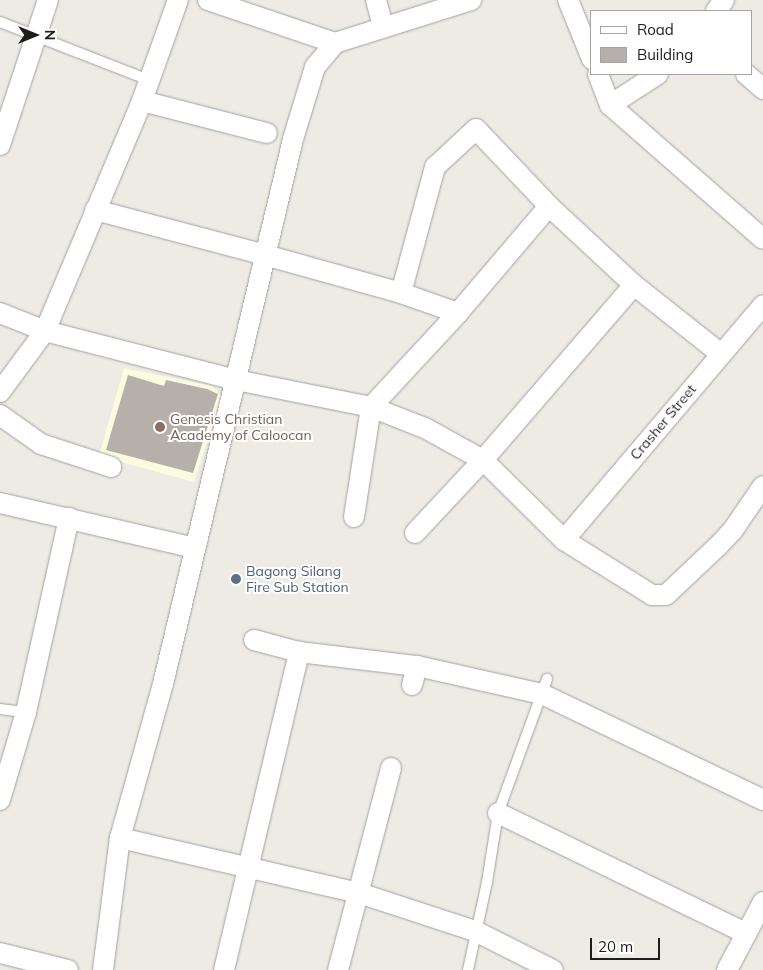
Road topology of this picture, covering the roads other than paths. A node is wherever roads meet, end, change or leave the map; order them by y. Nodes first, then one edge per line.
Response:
1 (48, 0) edge
2 (178, 0) edge
3 (208, 0) edge
4 (376, 0) edge
5 (471, 0) edge
6 (568, 0) edge
7 (0, 22) edge
8 (383, 26) junction
9 (35, 34) junction
10 (335, 43) junction
11 (590, 54) edge
12 (598, 75) edge
13 (656, 75) edge
14 (747, 75) edge
15 (149, 80) junction
16 (763, 89) edge
17 (142, 101) junction
18 (610, 105) junction
19 (267, 133) dead end
20 (0, 145) edge
21 (549, 206) junction
22 (95, 210) junction
23 (763, 239) edge
24 (265, 255) junction
25 (634, 285) junction
26 (401, 293) junction
27 (763, 305) edge
28 (458, 312) junction
29 (0, 313) edge
30 (45, 331) junction
31 (722, 354) junction
32 (236, 380) junction
33 (0, 392) edge
34 (371, 407) junction
35 (0, 415) edge
36 (483, 460) junction
37 (111, 467) dead end
38 (763, 486) edge
39 (0, 503) edge
40 (354, 517) dead end
41 (69, 518) junction
42 (415, 533) dead end
43 (564, 540) junction
44 (195, 548) junction
45 (254, 640) dead end
46 (299, 652) junction
47 (544, 686) junction
48 (0, 709) edge
49 (26, 712) junction
50 (391, 768) dead end
51 (0, 800) edge
52 (763, 800) edge
53 (498, 813) junction
54 (120, 838) junction
55 (249, 868) junction
56 (358, 893) junction
57 (763, 902) edge
58 (475, 931) junction
59 (745, 933) junction
60 (0, 953) edge
61 (68, 970) edge
62 (103, 970) edge
63 (224, 970) edge
64 (338, 970) edge
65 (468, 970) edge
66 (552, 970) edge
67 (727, 970) edge

1 - 9 street
2 - 15 street
3 - 10 street
4 - 8 street
5 - 8 street
6 - 11 street
7 - 9 lane
8 - 10 street
9 - 15 lane
9 - 20 street
10 - 24 street
12 - 18 street
13 - 18 street
14 - 16 street
15 - 17 street
17 - 19 street
17 - 22 street
18 - 23 street
21 - 25 street
21 - 26 street
21 - 28 street
22 - 24 street
22 - 30 street
24 - 26 street
24 - 32 street
25 - 31 street
25 - 36 street
26 - 28 street
27 - 31 street, Crasher Street
28 - 34 street
29 - 30 street
30 - 32 street
30 - 33 street
31 - 43 street, Crasher Street
32 - 34 street
32 - 44 street
34 - 36 street
34 - 40 street
35 - 37 street
36 - 42 street
36 - 43 street
38 - 43 street
39 - 41 street
41 - 44 street
41 - 49 street
44 - 54 street
45 - 46 street
46 - 47 street
46 - 55 street
47 - 52 street
47 - 53 lane
48 - 49 lane
49 - 51 street
50 - 56 street
53 - 58 lane
53 - 59 street
54 - 55 street
54 - 62 street
55 - 56 street
55 - 63 street
56 - 58 street
56 - 64 street
57 - 59 street
58 - 65 lane
58 - 66 street
59 - 67 street
60 - 61 street

